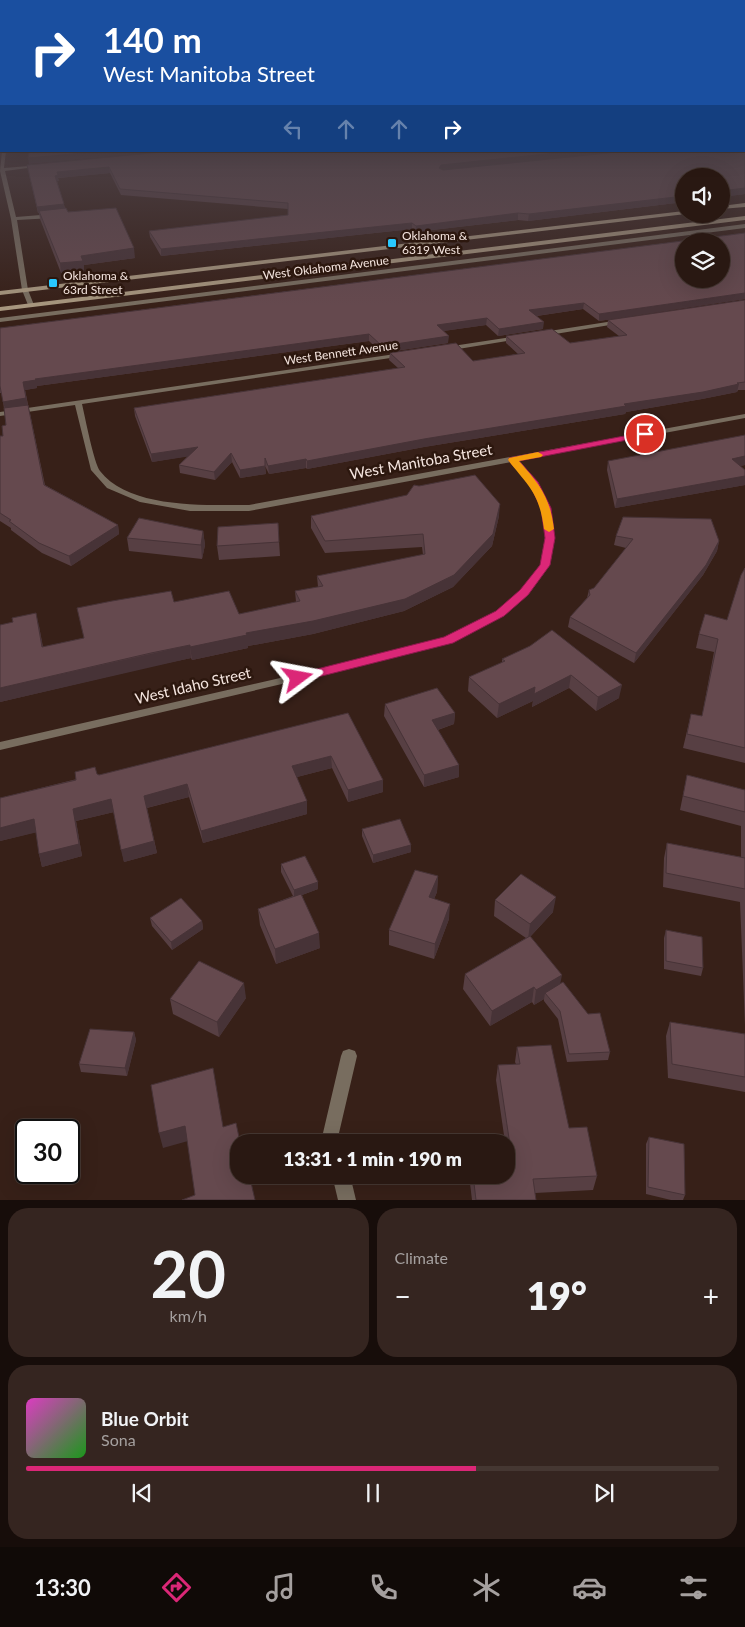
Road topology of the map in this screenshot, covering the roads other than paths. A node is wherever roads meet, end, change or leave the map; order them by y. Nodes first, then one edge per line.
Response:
1 (8, 194) edge
2 (745, 206) edge
3 (730, 207) edge
4 (675, 214) edge
5 (58, 215) edge
6 (745, 218) edge
7 (14, 219) junction
8 (745, 226) edge
9 (25, 290) junction
10 (0, 293) edge
11 (31, 305) junction
12 (0, 309) edge
13 (0, 320) edge
14 (629, 321) edge
15 (532, 336) edge
16 (522, 337) edge
17 (434, 350) edge
18 (414, 353) edge
19 (78, 403) junction
20 (0, 414) edge
21 (745, 416) edge
22 (513, 460) junction
23 (0, 746) edge
24 (349, 1056) dead end
25 (331, 1134) edge
26 (343, 1184) edge
27 (347, 1200) edge

1 - 7 street
2 - 3 main road
4 - 9 main road, West Oklahoma Avenue
5 - 7 street
6 - 11 main road, West Oklahoma Avenue
7 - 9 street
8 - 13 street, West Oklahoma Avenue
9 - 10 main road, West Oklahoma Avenue
9 - 11 street
11 - 12 main road, West Oklahoma Avenue
14 - 15 street
16 - 17 street
18 - 19 street, West Bennett Avenue
19 - 20 street, West Bennett Avenue
19 - 22 street, West Manitoba Street
21 - 22 street, West Manitoba Street
22 - 23 street, West Idaho Street
24 - 25 street
26 - 27 street

